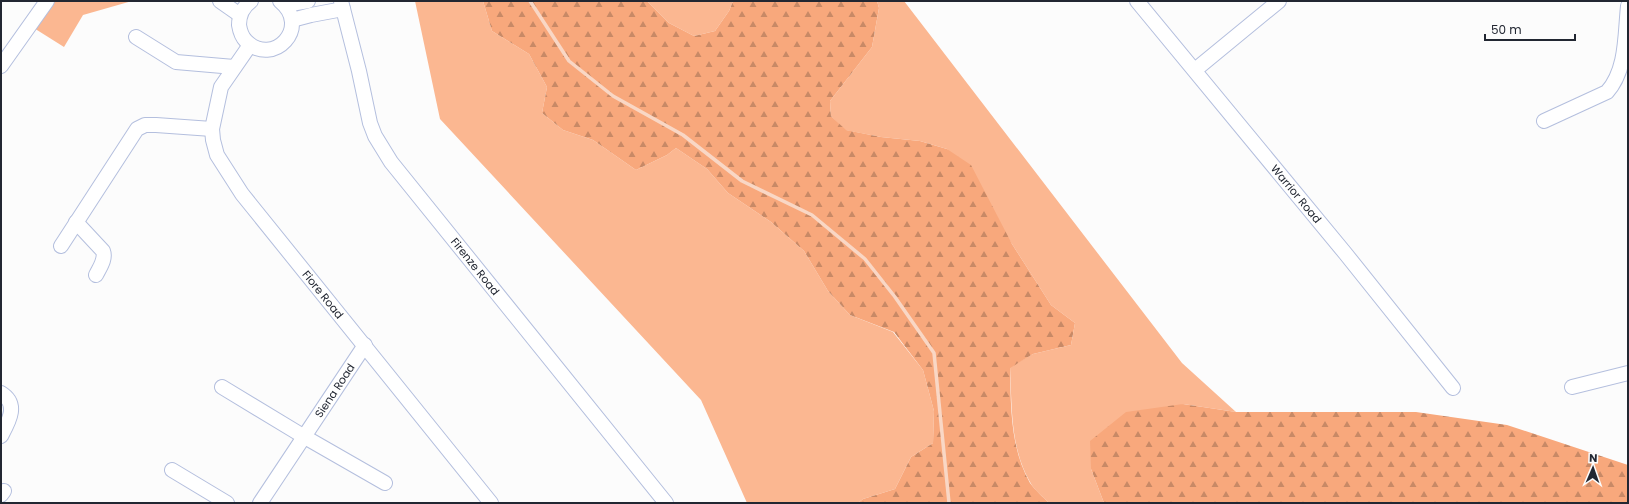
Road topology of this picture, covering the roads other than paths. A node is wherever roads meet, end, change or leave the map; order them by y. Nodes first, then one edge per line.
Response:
1 (47, 1) edge
2 (220, 1) edge
3 (249, 1) edge
4 (308, 1) edge
5 (1137, 1) edge
6 (1280, 1) edge
7 (283, 3) edge
8 (1627, 3) edge
9 (342, 5) edge
10 (240, 15) junction
11 (292, 20) junction
12 (136, 37) dead end
13 (250, 45) junction
14 (1, 66) edge
15 (234, 67) junction
16 (1195, 70) junction
17 (1544, 121) dead end
18 (212, 129) junction
19 (76, 222) junction
20 (61, 246) dead end
21 (96, 275) dead end
22 (365, 345) junction
23 (1628, 373) edge
24 (222, 387) dead end
25 (1572, 387) dead end
26 (1453, 388) dead end
27 (1, 393) edge
28 (1, 436) edge
29 (303, 436) junction
30 (172, 470) dead end
31 (385, 483) dead end
32 (227, 503) edge
33 (260, 503) edge
34 (491, 503) edge
35 (666, 503) edge

1 - 14 street
2 - 10 street
3 - 10 street
4 - 7 street
5 - 16 street, Warrior Road
6 - 16 street
7 - 11 street
8 - 17 street
9 - 11 street
9 - 35 street, Firenze Road
10 - 13 street
11 - 13 street
12 - 15 street
13 - 15 street, Fiore Road
15 - 18 street, Fiore Road
16 - 26 street, Warrior Road
18 - 19 street
18 - 22 street, Fiore Road
19 - 20 street
19 - 21 street
22 - 29 street, Siena Road
22 - 34 street, Fiore Road
23 - 25 street
24 - 29 street
27 - 28 street
29 - 31 street
29 - 33 street, Siena Road
30 - 32 street

